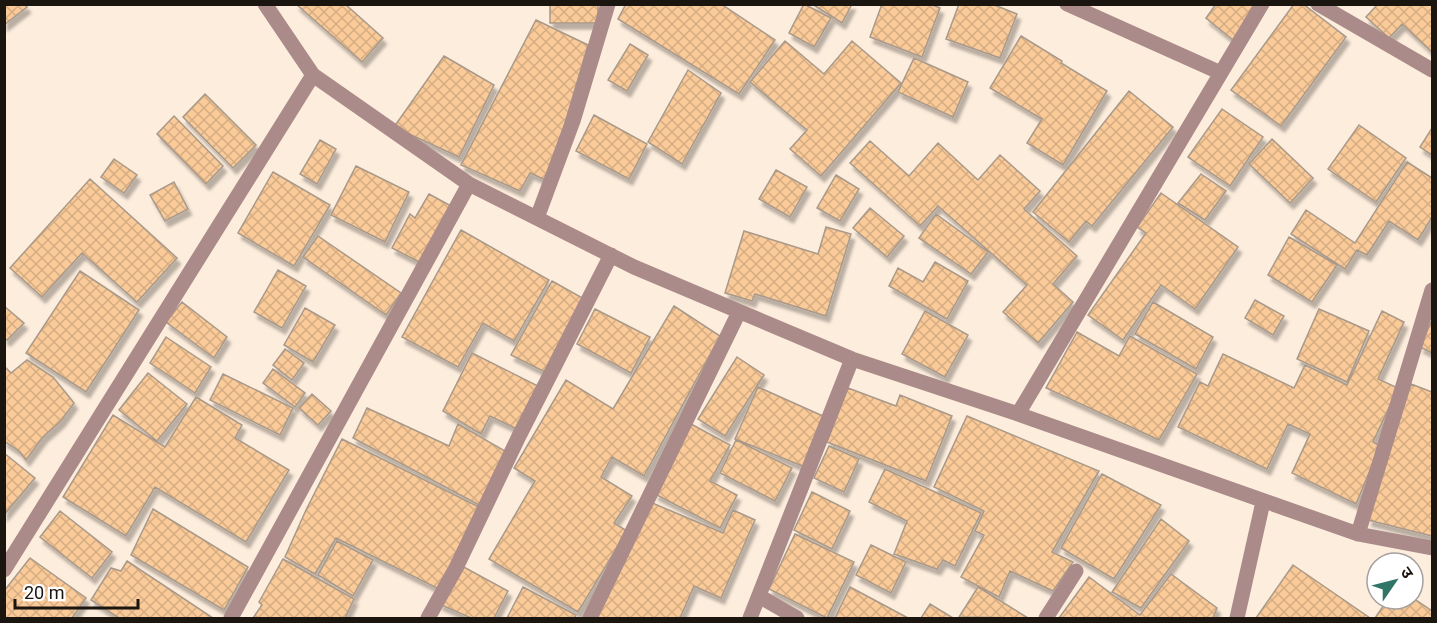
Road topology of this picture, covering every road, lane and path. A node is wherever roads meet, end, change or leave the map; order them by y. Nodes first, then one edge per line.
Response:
1 (265, 4) edge
2 (608, 4) edge
3 (1067, 4) edge
4 (1262, 4) edge
5 (1318, 4) edge
6 (1432, 70) edge
7 (1221, 73) junction
8 (313, 75) junction
9 (469, 184) junction
10 (537, 219) junction
11 (611, 255) junction
12 (1432, 290) edge
13 (739, 312) junction
14 (852, 359) junction
15 (1018, 414) junction
16 (1263, 501) junction
17 (1358, 534) junction
18 (1432, 549) edge
19 (4, 570) edge
20 (1076, 571) dead end
21 (759, 596) junction
22 (231, 618) edge
23 (428, 618) edge
24 (590, 618) edge
25 (750, 618) edge
26 (797, 618) edge
27 (1046, 618) edge
28 (1237, 618) edge

1 - 8 street
2 - 10 street
3 - 7 street
4 - 7 street
5 - 6 street
7 - 15 street
8 - 9 street
8 - 19 street
9 - 10 street
9 - 22 street
10 - 11 street
11 - 13 street
11 - 23 street
12 - 17 street
13 - 14 street
13 - 24 street
14 - 15 street
14 - 21 street
15 - 16 street
16 - 17 street
16 - 28 street
17 - 18 street
20 - 27 street
21 - 25 street
21 - 26 street

